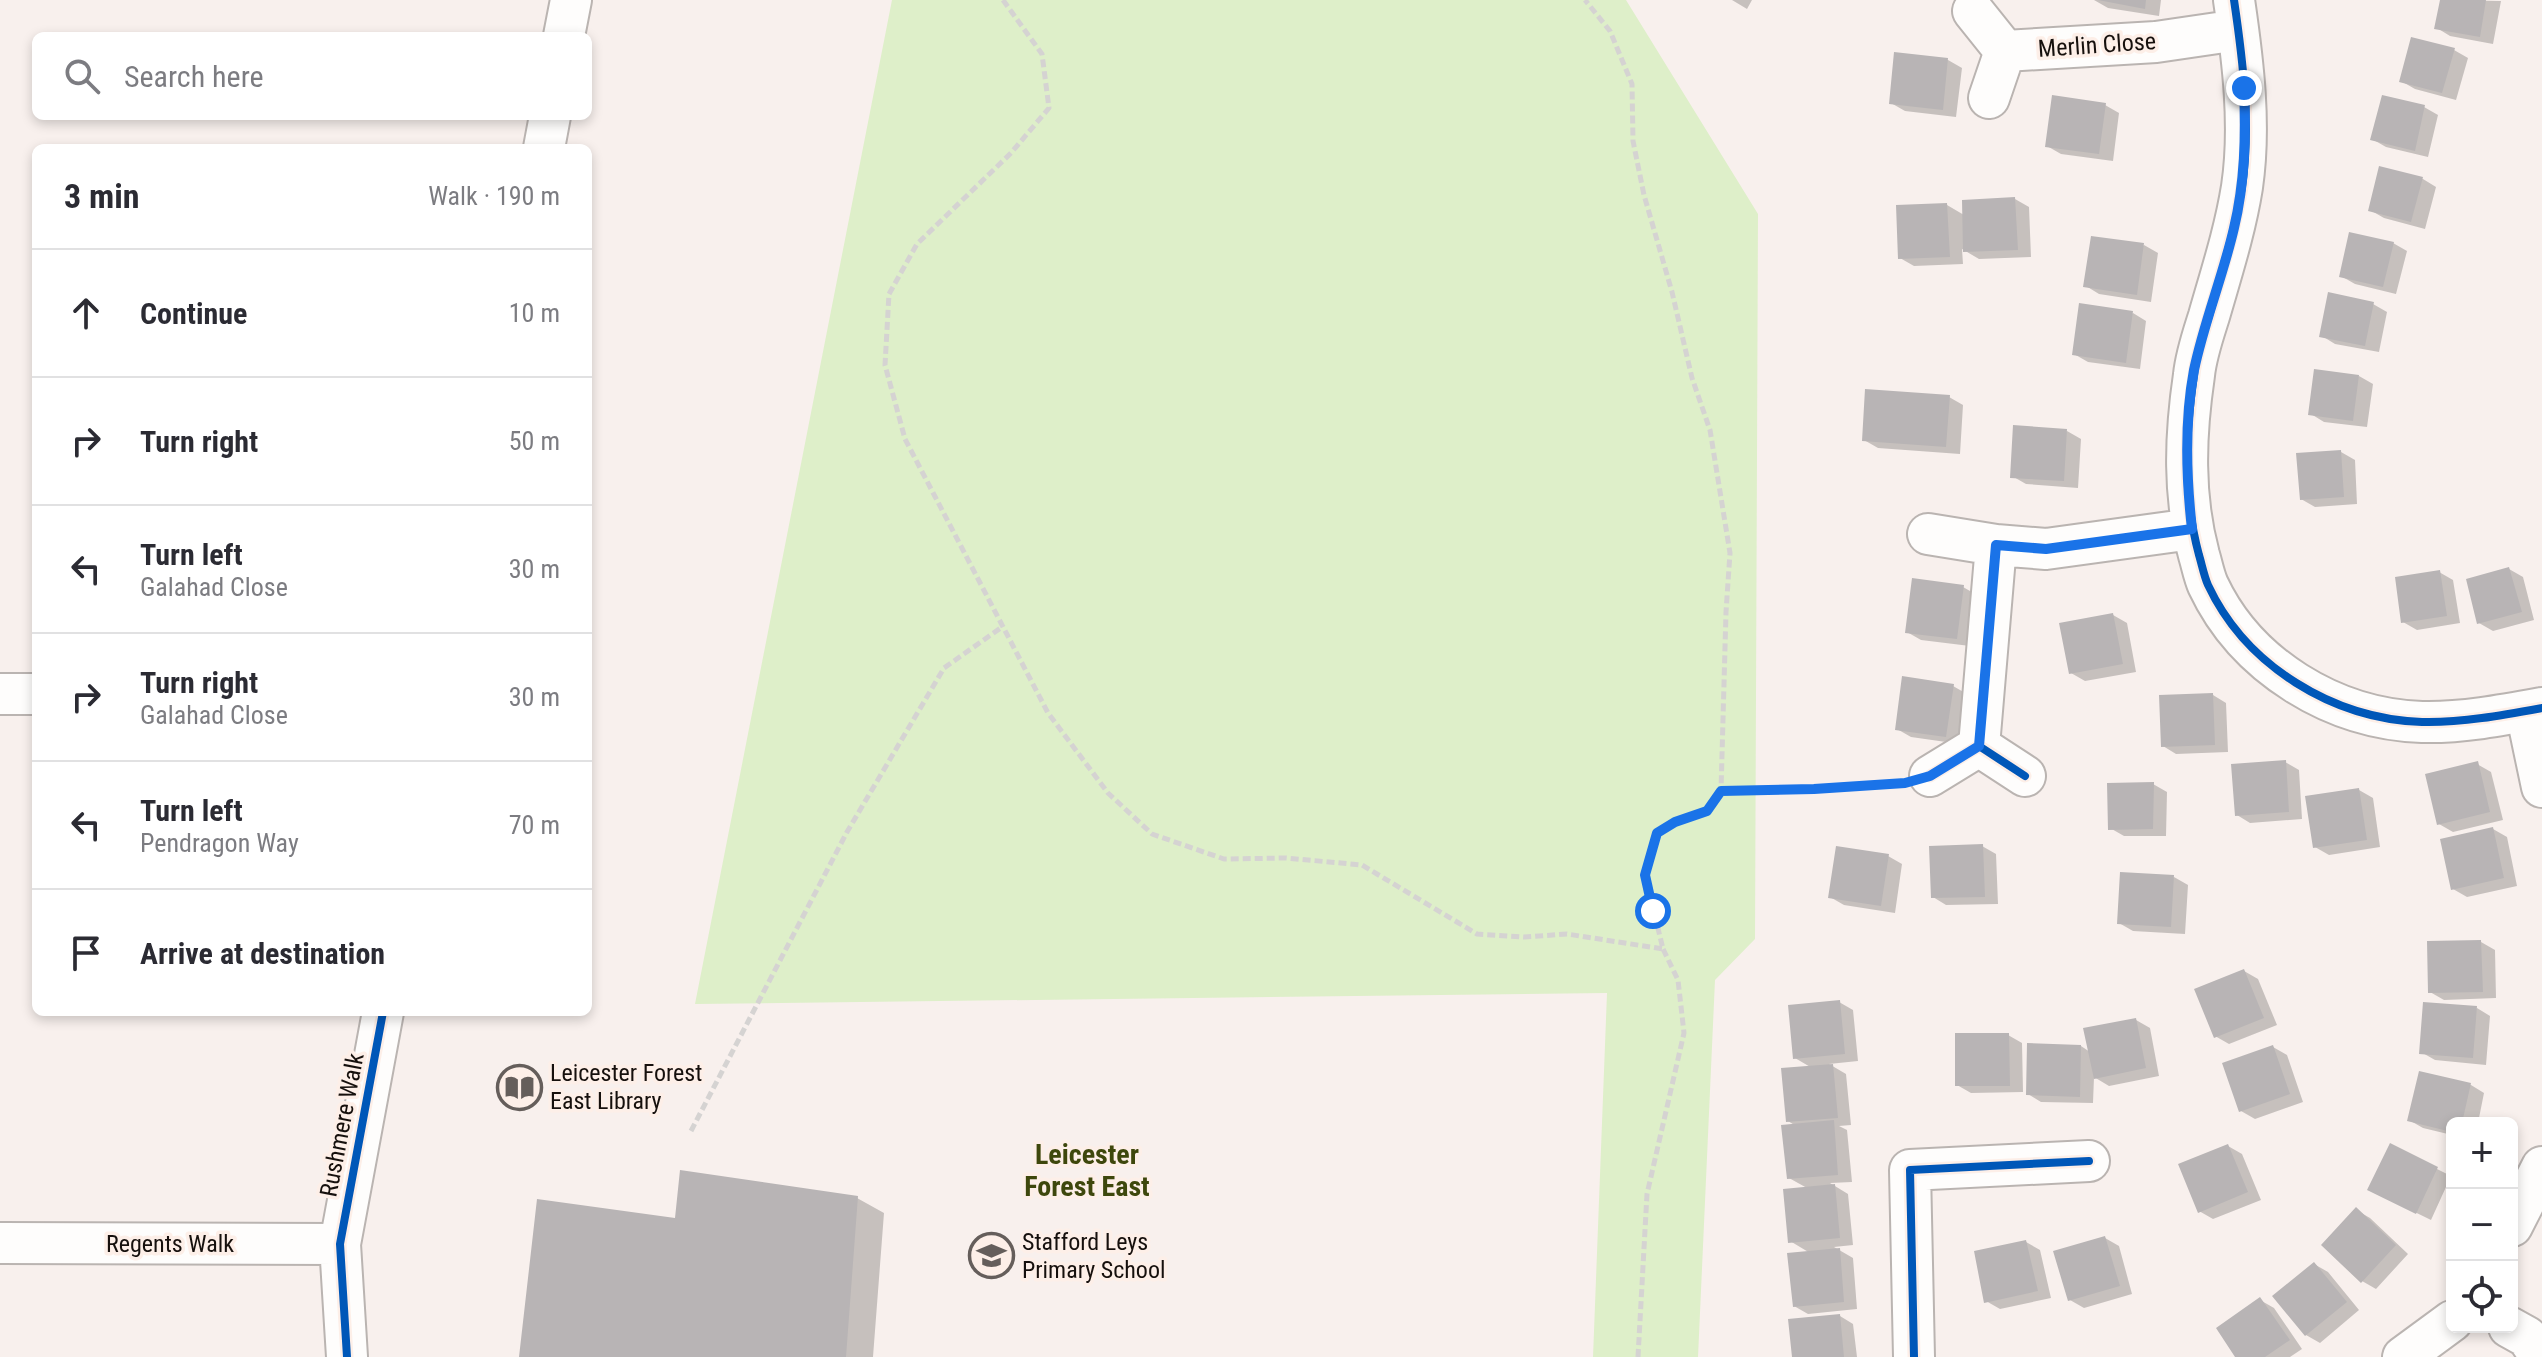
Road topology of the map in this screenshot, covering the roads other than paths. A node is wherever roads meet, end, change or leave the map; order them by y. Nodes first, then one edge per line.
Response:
1 (571, 0) edge
2 (1973, 11) dead end
3 (2236, 15) edge
4 (565, 32) edge
5 (2005, 51) junction
6 (1989, 98) dead end
7 (549, 120) edge
8 (545, 144) edge
9 (2192, 529) junction
10 (1928, 534) dead end
11 (1996, 545) junction
12 (0, 694) edge
13 (32, 694) edge
14 (2534, 710) edge
15 (1979, 746) junction
16 (1930, 776) road end
17 (2025, 776) dead end
18 (2542, 787) edge
19 (382, 1016) edge
20 (2089, 1161) dead end
21 (2542, 1167) edge
22 (2518, 1214) edge
23 (0, 1243) edge
24 (340, 1244) junction
25 (2446, 1325) edge
26 (2518, 1332) edge
27 (347, 1357) edge
28 (1914, 1357) edge
29 (2403, 1357) edge
30 (2541, 1357) edge

1 - 4 street
2 - 5 street
3 - 5 street, Merlin Close
3 - 9 street
5 - 6 street, Merlin Close
7 - 8 street
9 - 11 street
9 - 14 street
10 - 11 street
11 - 15 street
12 - 13 street
14 - 18 street
15 - 16 street
15 - 17 street
19 - 24 street, Rushmere Walk
20 - 28 street
21 - 22 street
23 - 24 street, Regents Walk
24 - 27 street, Rushmere Walk
25 - 29 street
26 - 30 street

